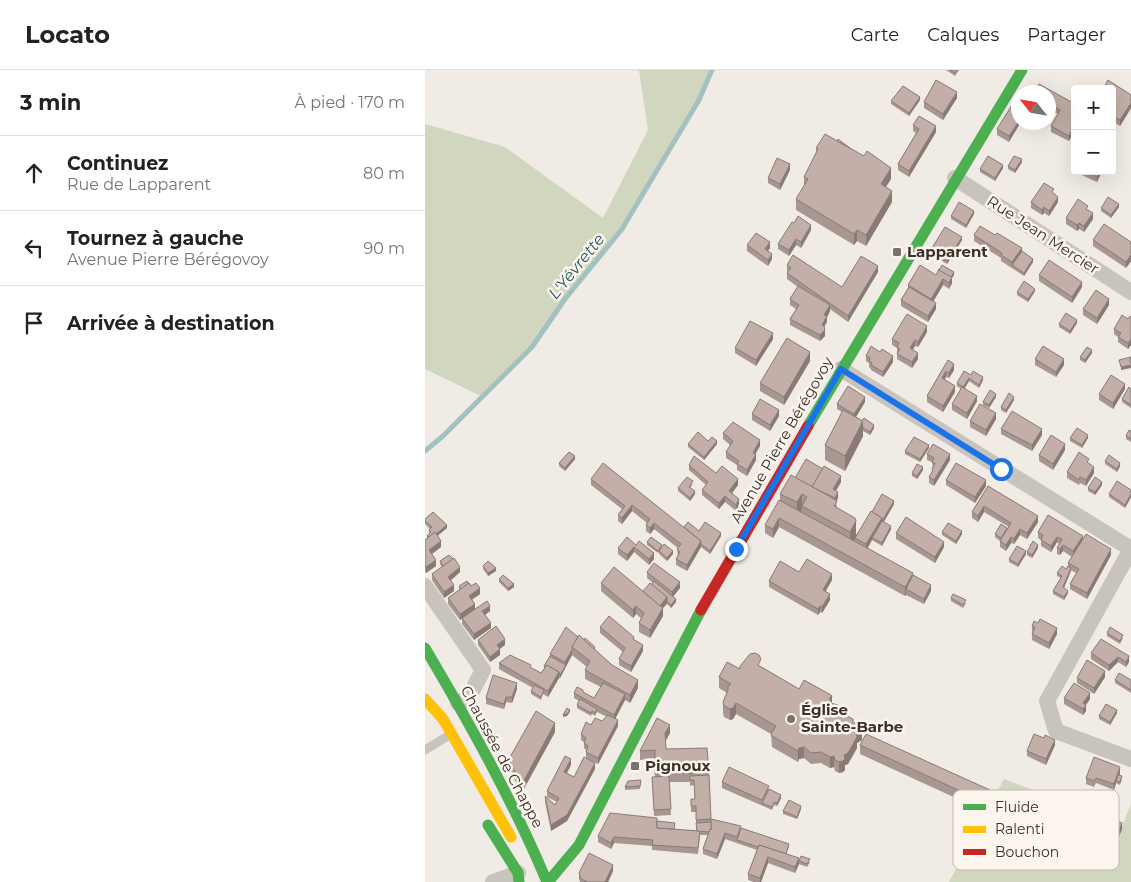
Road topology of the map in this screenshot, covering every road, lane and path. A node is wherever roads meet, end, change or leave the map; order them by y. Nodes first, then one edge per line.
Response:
1 (1022, 70) edge
2 (955, 178) junction
3 (1131, 292) edge
4 (841, 369) junction
5 (1131, 549) edge
6 (425, 586) edge
7 (425, 648) edge
8 (425, 699) edge
9 (458, 703) junction
10 (425, 706) edge
11 (451, 734) junction
12 (438, 737) junction
13 (425, 750) edge
14 (1131, 758) edge
15 (480, 812) dead end
16 (536, 880) edge
17 (493, 882) edge

1 - 2 main road, Avenue Pierre Bérégovoy
2 - 3 street, Rue Jean Mercier
2 - 4 main road, Avenue Pierre Bérégovoy
4 - 5 street
4 - 16 main road, Avenue Pierre Bérégovoy
5 - 14 street
6 - 9 street
7 - 9 main road, Chaussée de Chappe
8 - 11 main road, Chaussée de Chappe
9 - 16 main road, Chaussée de Chappe
10 - 12 main road
11 - 12 lane
11 - 16 main road, Chaussée de Chappe
12 - 13 lane
15 - 16 main road
16 - 17 street

